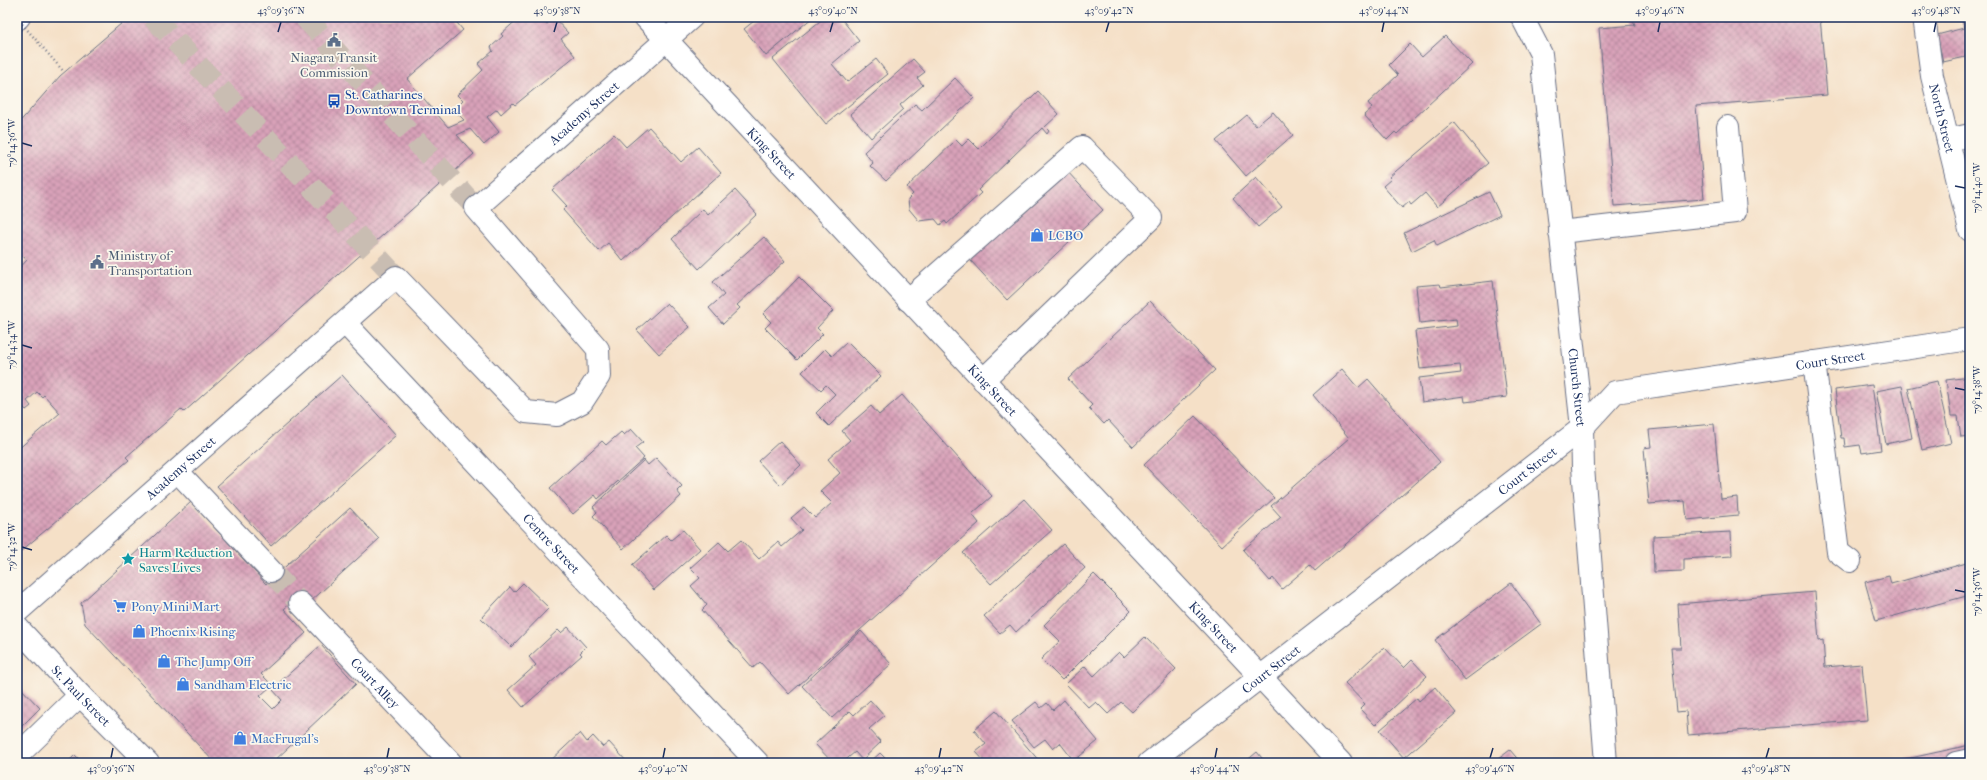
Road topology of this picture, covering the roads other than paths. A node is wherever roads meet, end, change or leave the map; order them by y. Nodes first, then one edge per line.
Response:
1 (645, 17) edge
2 (692, 17) edge
3 (1522, 17) edge
4 (1924, 17) edge
5 (666, 39) junction
6 (1728, 128) dead end
7 (1970, 135) edge
8 (1948, 140) junction
9 (1970, 230) edge
10 (1560, 232) junction
11 (908, 300) junction
12 (345, 323) junction
13 (1970, 339) edge
14 (1814, 362) junction
15 (983, 380) junction
16 (1582, 428) junction
17 (177, 471) junction
18 (1850, 561) dead end
19 (271, 571) tunnel mouth
20 (300, 603) tunnel mouth
21 (17, 612) edge
22 (17, 627) edge
23 (1260, 676) junction
24 (80, 695) junction
25 (17, 756) edge
26 (1970, 760) edge
27 (148, 763) edge
28 (451, 763) edge
29 (758, 763) edge
30 (1149, 763) edge
31 (1341, 763) edge
32 (1606, 763) edge
33 (1956, 763) edge

1 - 5 street, King Street
2 - 5 street, Academy Street
3 - 10 street, Church Street
4 - 8 street, North Street
5 - 11 street, King Street
5 - 12 street, Academy Street
6 - 10 street
7 - 8 street
8 - 9 street, North Street
10 - 16 street, Church Street
11 - 15 street, King Street
11 - 15 street
12 - 17 street, Academy Street
12 - 29 street, Centre Street
13 - 14 street, Court Street
14 - 16 street, Court Street
14 - 18 street
15 - 23 street, King Street
16 - 23 street, Court Street
16 - 32 street, Church Street
17 - 19 street
17 - 21 street, Academy Street
20 - 28 street, Court Alley
22 - 24 street, St. Paul Street
23 - 30 street, Court Street
23 - 31 street, King Street
24 - 25 street
24 - 27 street, St. Paul Street
26 - 33 street

